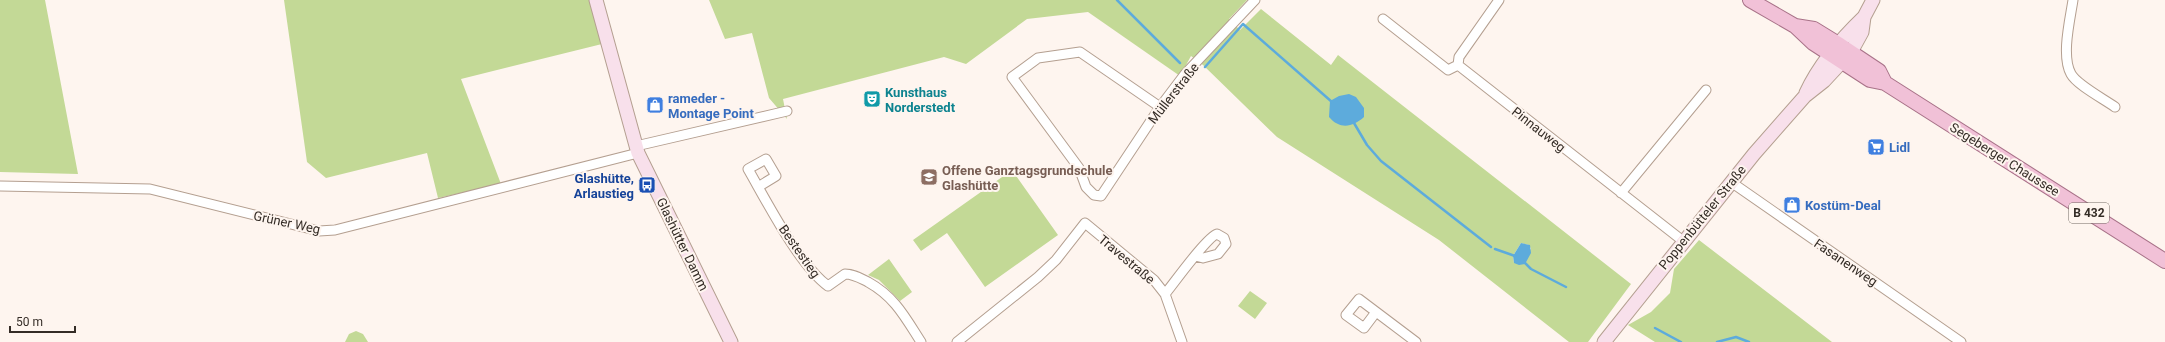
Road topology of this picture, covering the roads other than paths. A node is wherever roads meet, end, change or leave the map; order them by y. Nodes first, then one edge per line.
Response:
1 (596, 0) edge
2 (1255, 0) edge
3 (1499, 0) edge
4 (1750, 0) edge
5 (1872, 0) edge
6 (2073, 0) edge
7 (1383, 19) dead end
8 (1841, 54) junction
9 (1458, 65) junction
10 (1706, 90) dead end
11 (1160, 107) junction
12 (2115, 107) dead end
13 (787, 111) dead end
14 (637, 149) junction
15 (1731, 182) junction
16 (0, 186) edge
17 (758, 187) dead end
18 (1620, 193) junction
19 (1683, 241) junction
20 (1196, 256) dead end
21 (2165, 262) edge
22 (1165, 294) junction
23 (1376, 312) dead end
24 (731, 342) edge
25 (921, 342) edge
26 (957, 342) edge
27 (1182, 342) edge
28 (1416, 342) edge
29 (1604, 342) edge
30 (1962, 342) edge

1 - 14 main road, Glashütter Damm
2 - 11 street, Müllerstraße
3 - 9 street
4 - 8 main road, Segeberger Chaussee / B 432
5 - 8 main road, Poppenbütteler Straße
6 - 12 street
7 - 9 street
8 - 15 main road, Poppenbütteler Straße
8 - 21 main road, Segeberger Chaussee / B 432
9 - 18 street, Pinnauweg
10 - 18 street
11 - 11 street, Müllerstraße
13 - 14 street
14 - 16 street, Grüner Weg
14 - 24 main road, Glashütter Damm
15 - 19 main road, Poppenbütteler Straße
15 - 30 street, Fasanenweg
17 - 25 street, Bestestieg
18 - 19 street, Pinnauweg
19 - 29 main road, Poppenbütteler Straße
20 - 22 street
22 - 26 street, Travestraße
22 - 27 street, Travestraße
23 - 28 street

